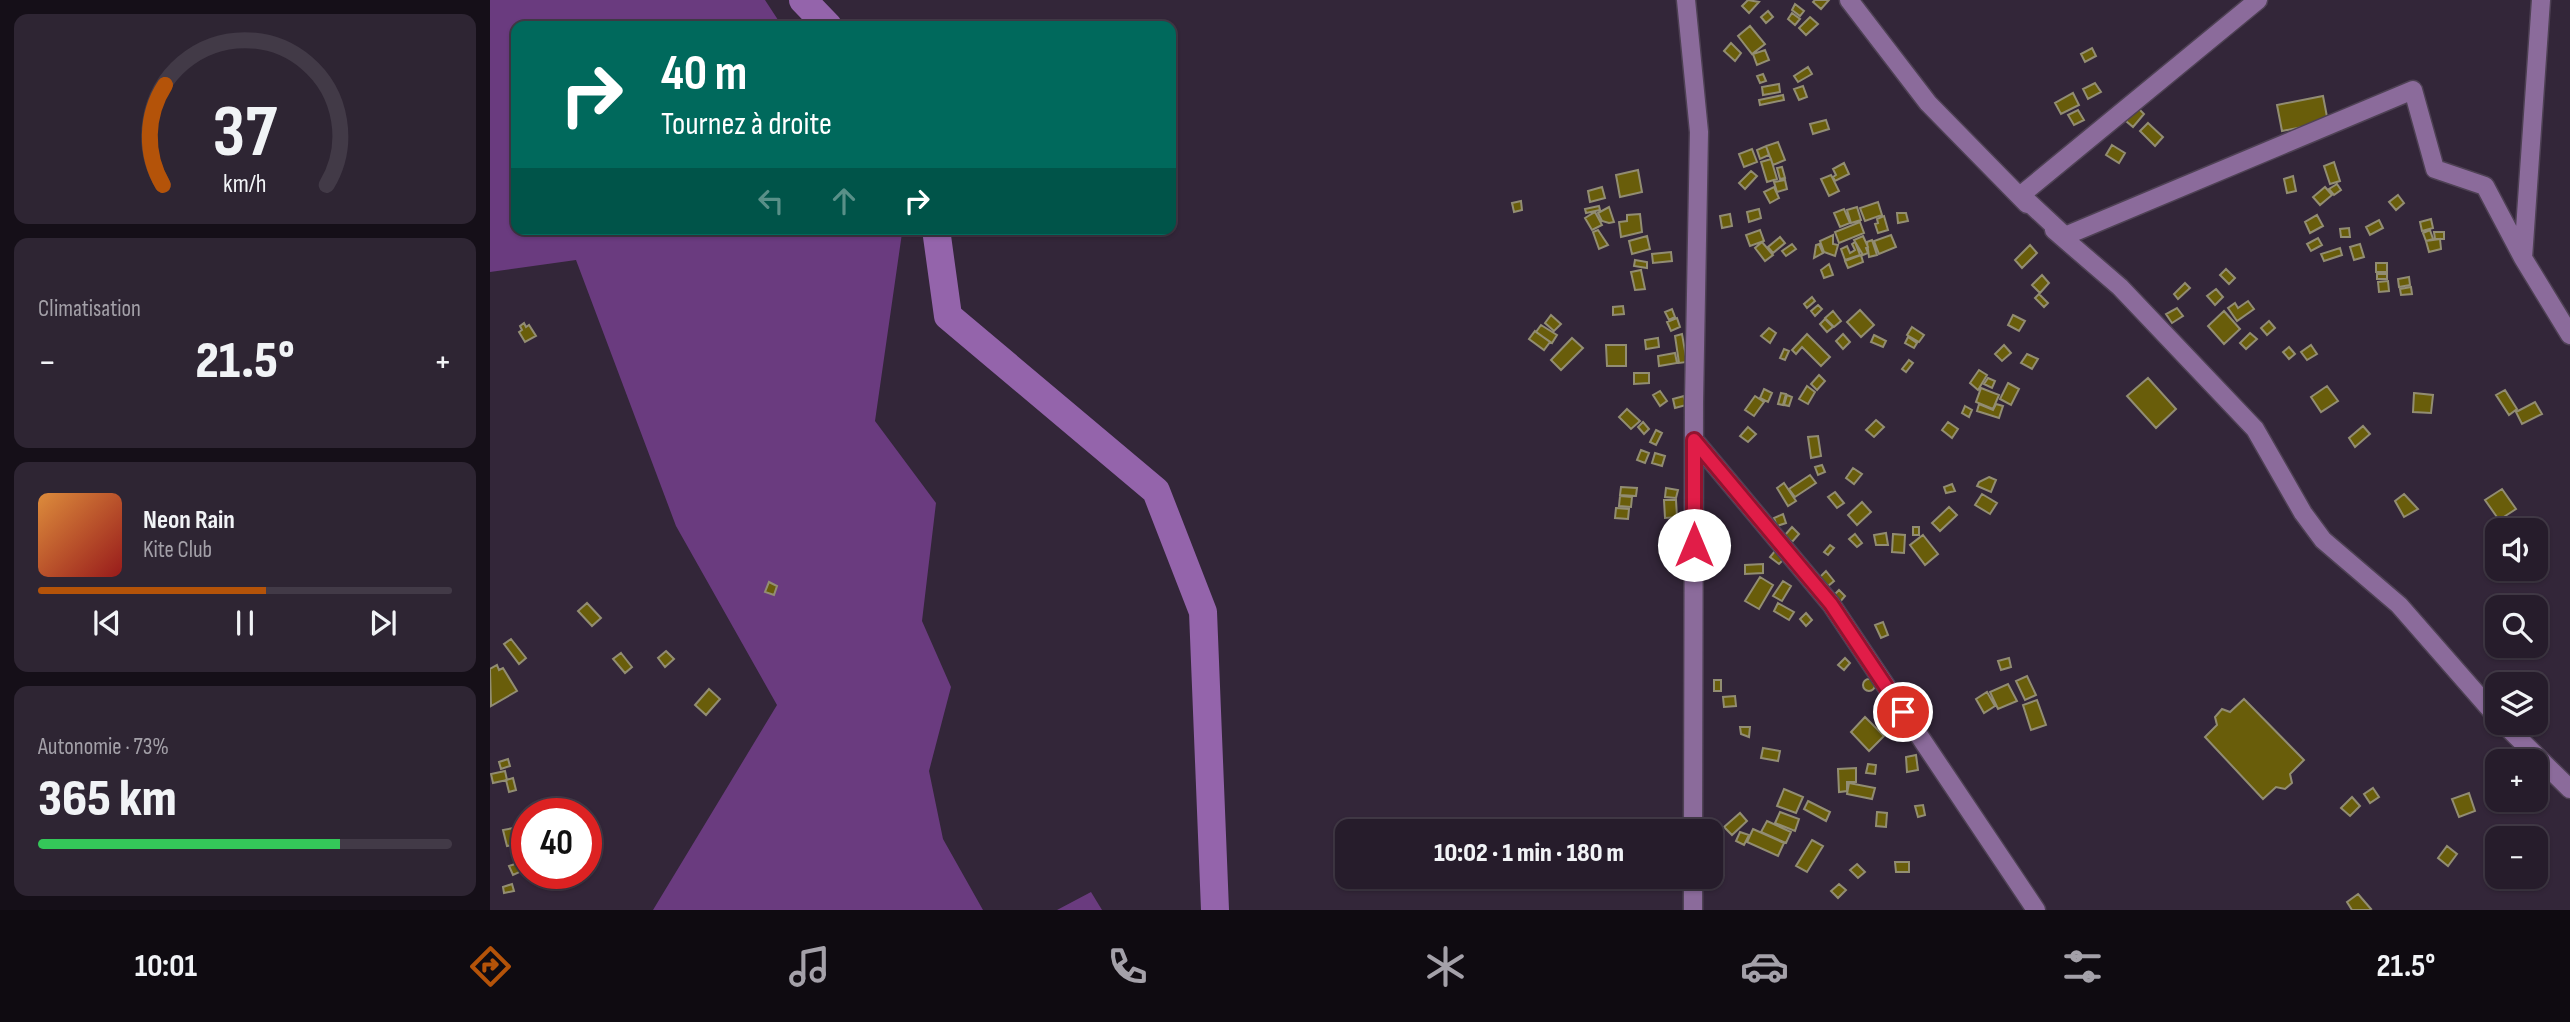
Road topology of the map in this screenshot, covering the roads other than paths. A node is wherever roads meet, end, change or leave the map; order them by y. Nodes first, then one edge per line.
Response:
1 (1686, 0) edge
2 (1849, 0) edge
3 (2258, 0) edge
4 (2541, 0) edge
5 (2524, 258) junction
6 (2570, 335) edge
7 (1694, 440) junction
8 (2485, 703) edge
9 (2514, 735) edge
10 (2570, 789) edge
11 (1693, 819) edge
12 (1693, 889) edge
13 (1693, 910) edge
14 (2036, 910) edge

1 - 7 street
2 - 8 street
3 - 5 street
4 - 5 street
5 - 6 street
7 - 11 street
7 - 14 street
9 - 10 street
12 - 13 street

